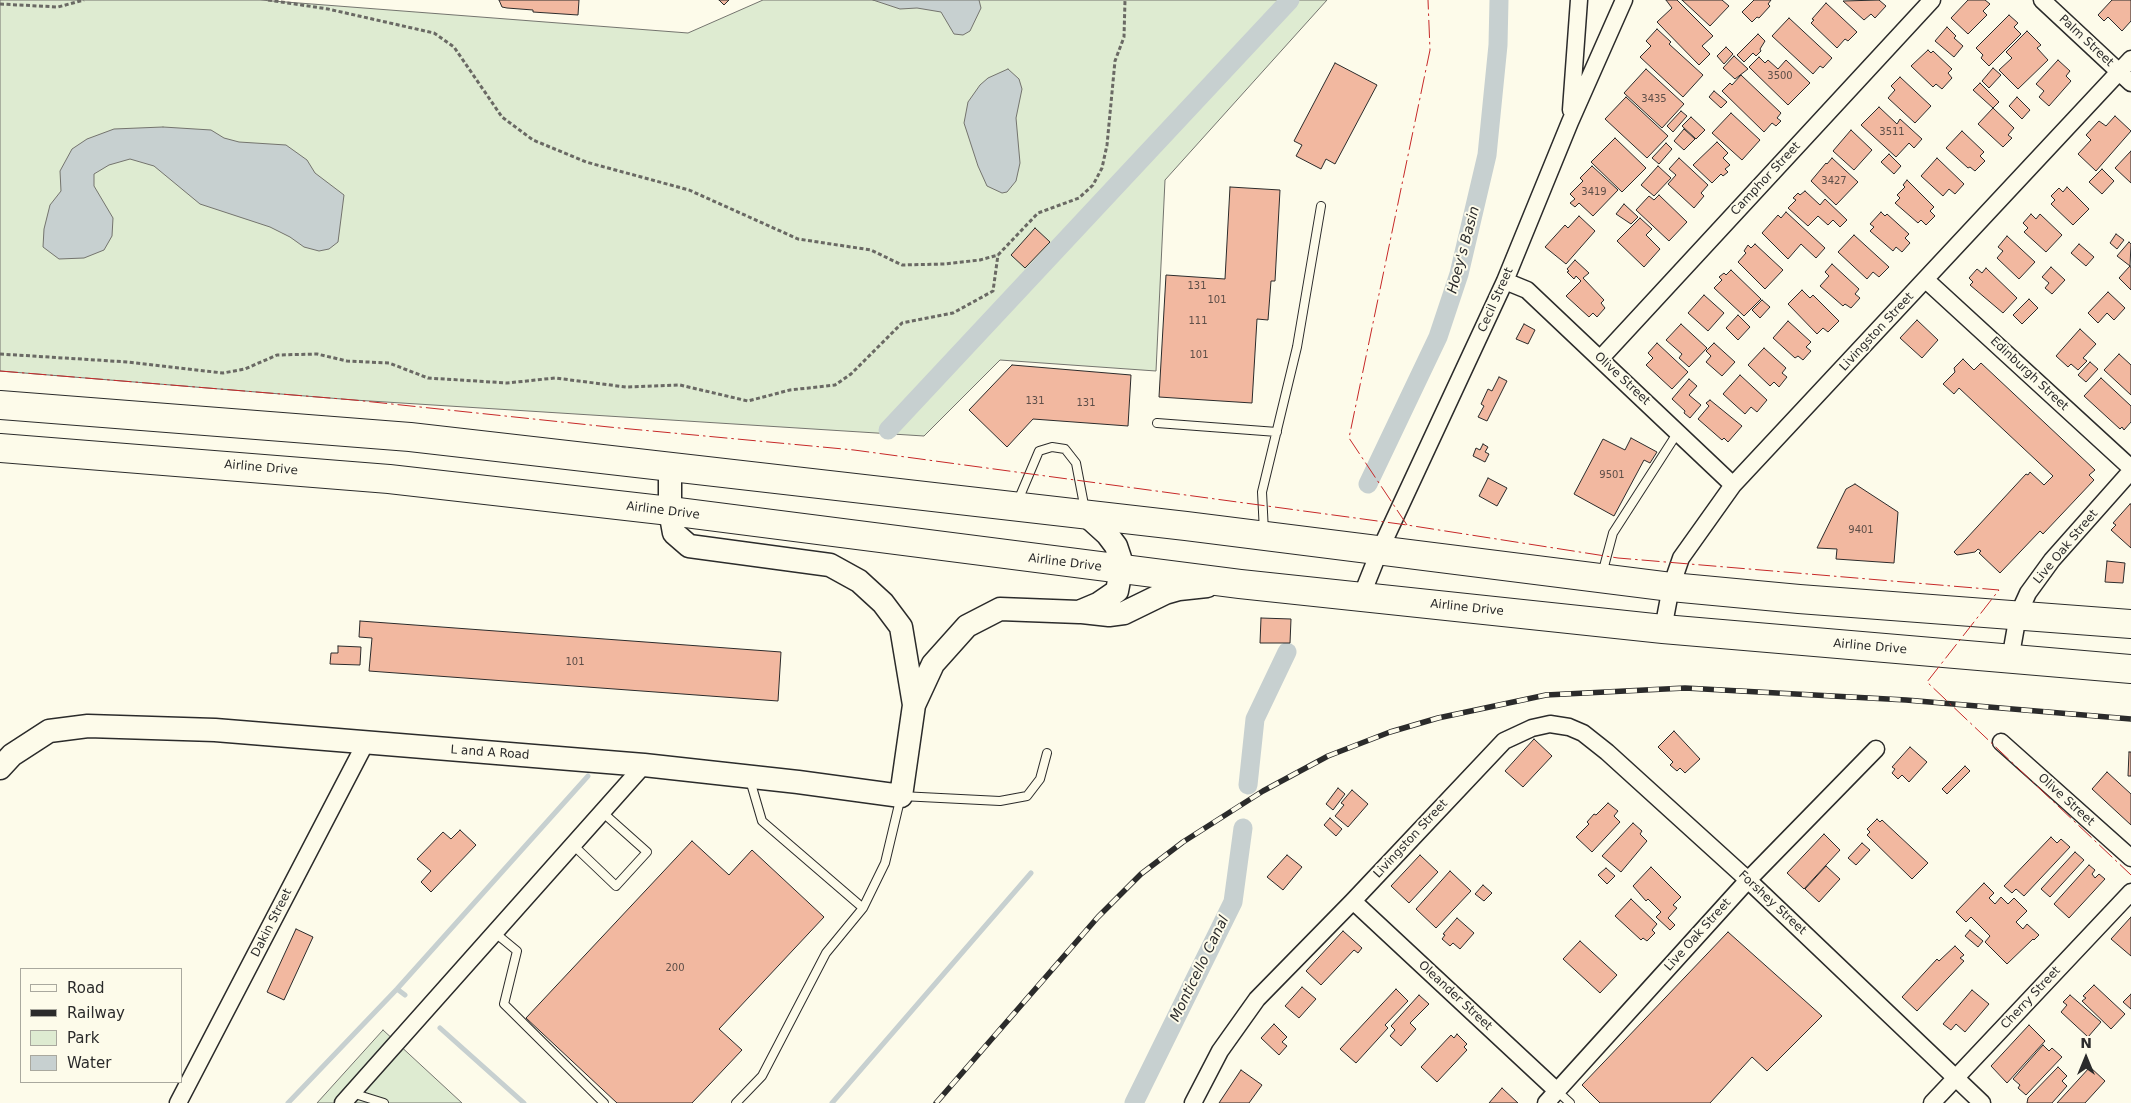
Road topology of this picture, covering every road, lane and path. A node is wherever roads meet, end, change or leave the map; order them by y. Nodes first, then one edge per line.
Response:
1 (84, 0) edge
2 (268, 0) edge
3 (1125, 0) edge
4 (1579, 0) edge
5 (1624, 0) edge
6 (1932, 0) edge
7 (2042, 0) edge
8 (0, 4) edge
9 (2131, 59) edge
10 (2125, 77) edge
11 (1570, 122) junction
12 (1321, 206) dead end
13 (998, 254) junction
14 (1926, 280) junction
15 (1505, 281) junction
16 (0, 354) edge
17 (1600, 359) junction
18 (0, 405) edge
19 (1157, 422) dead end
20 (1277, 432) junction
21 (1678, 432) junction
22 (0, 448) edge
23 (670, 467) junction
24 (2131, 470) edge
25 (1733, 485) junction
26 (1015, 507) junction
27 (670, 511) junction
28 (1086, 515) junction
29 (1264, 537) junction
30 (1379, 552) junction
31 (1121, 570) junction
32 (1601, 578) junction
33 (1240, 584) junction
34 (1671, 587) junction
35 (1360, 597) junction
36 (1079, 612) junction
37 (2018, 615) junction
38 (2131, 624) edge
39 (1663, 629) junction
40 (2010, 660) junction
41 (2131, 669) edge
42 (914, 705) junction
43 (1550, 724) joint
44 (2001, 742) dead end
45 (365, 744) junction
46 (1876, 750) dead end
47 (1046, 753) dead end
48 (644, 765) junction
49 (0, 768) edge
50 (749, 776) junction
51 (900, 796) junction
52 (601, 811) junction
53 (572, 844) junction
54 (2131, 858) edge
55 (1748, 880) junction
56 (2131, 892) edge
57 (1353, 901) junction
58 (863, 908) junction
59 (494, 932) junction
60 (1955, 1078) junction
61 (1551, 1097) edge
62 (348, 1098) edge
63 (178, 1103) edge
64 (384, 1103) edge
65 (604, 1103) edge
66 (736, 1103) edge
67 (1193, 1103) edge
68 (1570, 1103) edge
69 (1932, 1103) edge
70 (1982, 1103) edge

1 - 8 path
2 - 13 path
3 - 13 path
4 - 11 street
5 - 11 street, Cecil Street
6 - 17 street, Camphor Street
7 - 10 street, Palm Street
9 - 10 street, Livingston Street
10 - 14 street, Livingston Street
11 - 15 street, Cecil Street
12 - 20 lane
13 - 16 path
14 - 24 street, Edinburgh Street
14 - 25 street, Livingston Street
15 - 17 street, Olive Street
15 - 30 street, Cecil Street
17 - 21 street, Olive Street
18 - 23 highway
19 - 20 lane
20 - 29 lane
21 - 25 street, Olive Street
21 - 32 lane
22 - 27 highway, Airline Drive
23 - 26 highway
23 - 27 street
24 - 37 street, Live Oak Street
25 - 34 street, Livingston Street
26 - 28 highway
26 - 28 lane
27 - 31 highway, Airline Drive
27 - 42 street
28 - 29 highway
28 - 31 street
29 - 30 highway
30 - 32 highway
30 - 35 street, Cecil Street
31 - 33 highway, Airline Drive
31 - 36 street
32 - 34 highway
33 - 35 highway, Airline Drive
33 - 36 street
34 - 37 highway
34 - 39 street, Livingston Street
35 - 39 highway, Airline Drive
36 - 42 street
37 - 38 highway
37 - 40 street, Live Oak Street
39 - 40 highway, Airline Drive
40 - 41 highway, Airline Drive
42 - 51 street
43 - 55 street, Forshey Street
43 - 57 street, Livingston Street
44 - 54 street, Olive Street
45 - 48 street, L and A Road
45 - 49 street, L and A Road
45 - 63 street, Dakin Street
46 - 55 street, Live Oak Street
47 - 51 lane
48 - 50 street, L and A Road
48 - 52 street
50 - 51 street, L and A Road
50 - 58 lane
51 - 58 lane
52 - 53 street
52 - 53 lane
53 - 59 street
55 - 60 street, Forshey Street
55 - 61 street, Live Oak Street
56 - 60 street, Cherry Street
57 - 61 street, Oleander Street
57 - 67 street, Livingston Street
58 - 66 lane
59 - 62 street
59 - 65 lane
60 - 69 street, Cherry Street
60 - 70 street, Forshey Street
61 - 68 lane
62 - 64 lane

